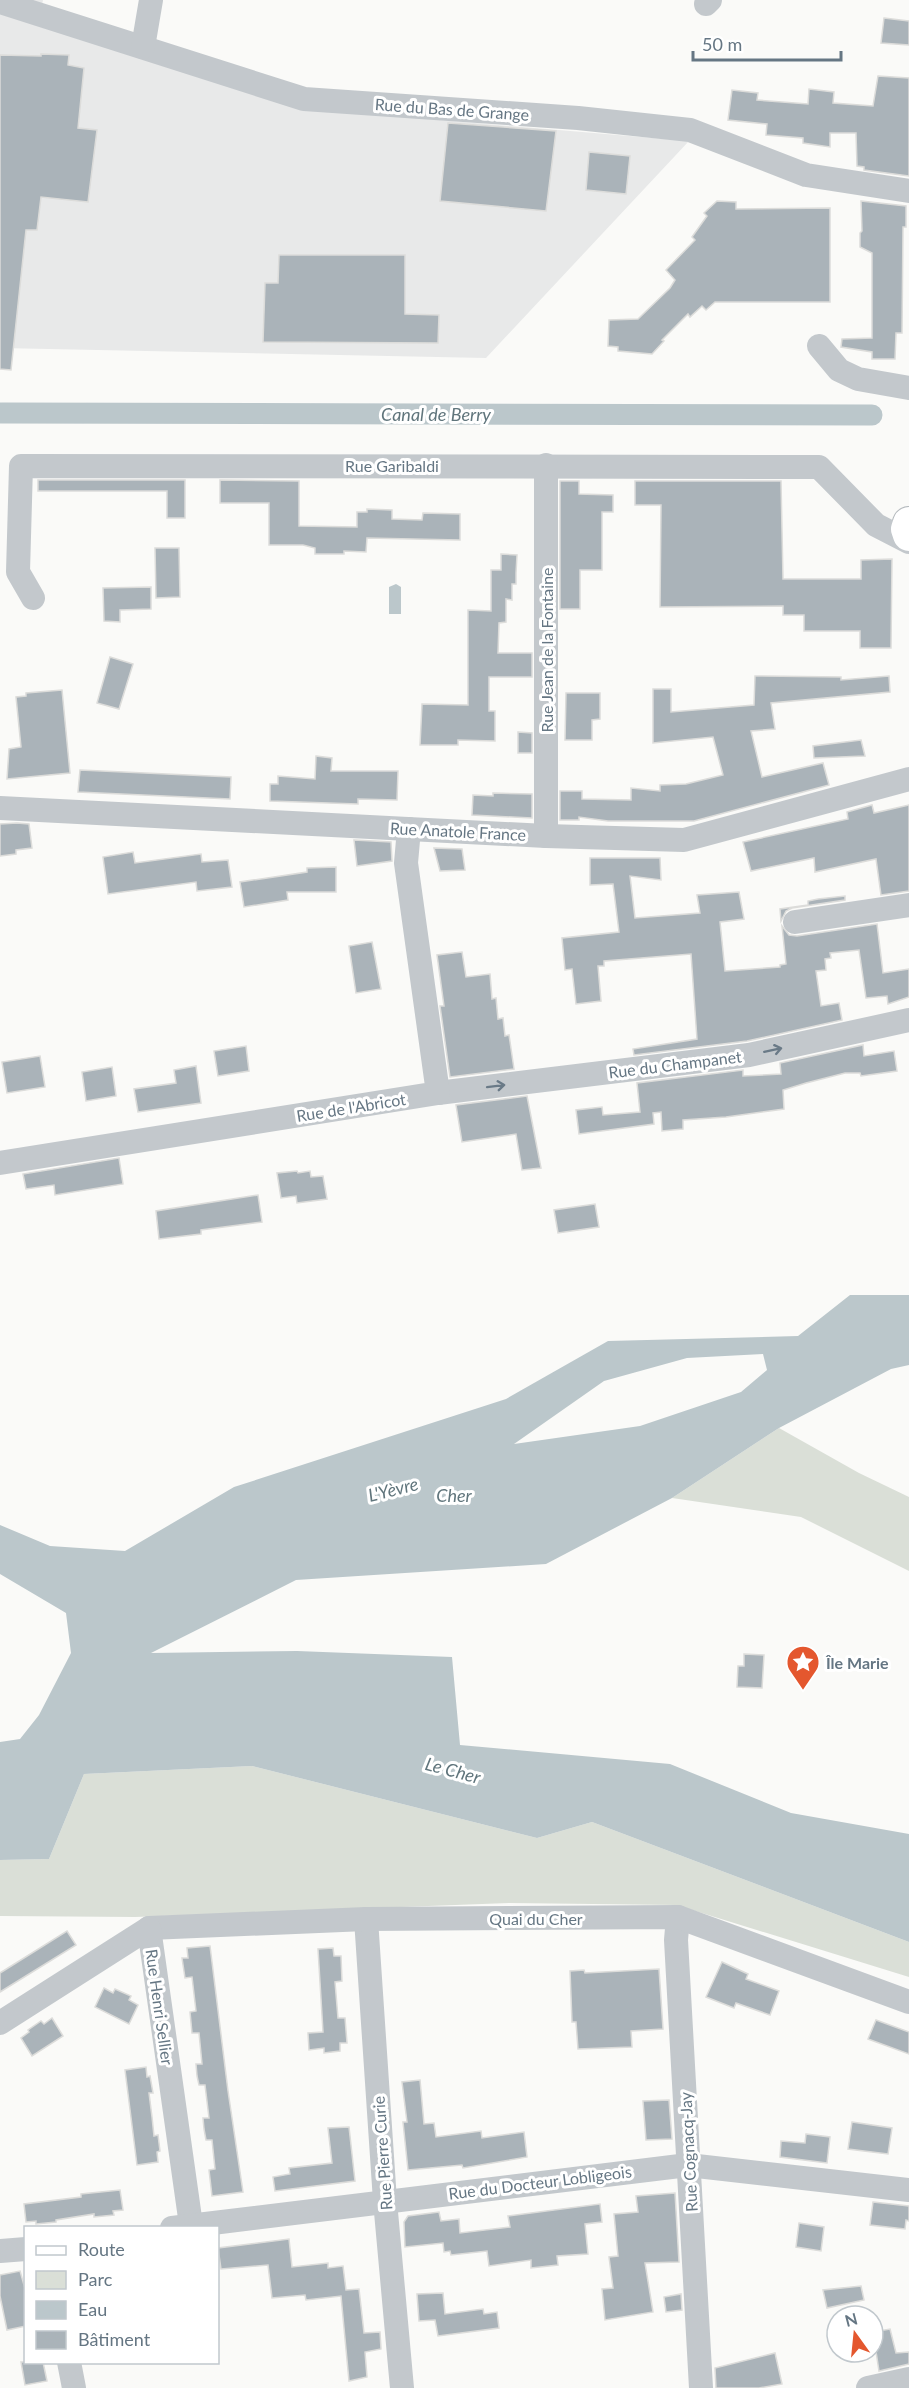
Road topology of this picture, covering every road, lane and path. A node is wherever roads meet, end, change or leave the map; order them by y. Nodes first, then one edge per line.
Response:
1 (151, 0) edge
2 (0, 2) edge
3 (143, 47) junction
4 (909, 191) edge
5 (819, 345) dead end
6 (909, 388) edge
7 (546, 465) junction
8 (909, 514) edge
9 (909, 523) edge
10 (876, 525) junction
11 (909, 534) edge
12 (909, 542) edge
13 (33, 598) dead end
14 (909, 779) edge
15 (0, 808) edge
16 (409, 828) junction
17 (546, 836) junction
18 (909, 905) edge
19 (795, 922) dead end
20 (909, 1020) edge
21 (438, 1093) junction
22 (0, 1163) edge
23 (678, 1917) junction
24 (366, 1919) junction
25 (149, 1928) junction
26 (909, 2002) edge
27 (0, 2024) edge
28 (688, 2164) junction
29 (909, 2190) edge
30 (385, 2201) junction
31 (181, 2226) edge
32 (24, 2248) edge
33 (0, 2251) edge
34 (69, 2364) edge
35 (909, 2379) edge
36 (74, 2388) edge
37 (402, 2388) edge
38 (701, 2388) edge
39 (868, 2388) edge

1 - 3 street
2 - 3 street, Rue du Bas de Grange
3 - 4 street, Rue du Bas de Grange
5 - 6 street
7 - 10 street, Rue Garibaldi
7 - 13 street, Rue Garibaldi
7 - 17 street, Rue Jean de la Fontaine
8 - 10 street
9 - 11 main road
10 - 12 street, Rue Garibaldi
14 - 17 street, Rue Anatole France
15 - 16 street, Rue Anatole France
16 - 17 street, Rue Anatole France
16 - 21 street
18 - 19 street
21 -> 20 street, Rue du Champanet
21 - 22 street, Rue de l'Abricot
23 - 24 street, Quai du Cher
23 - 26 street, Quai du Cher
23 - 28 street, Rue Cognacq-Jay
24 - 25 street, Quai du Cher
24 - 30 street, Rue Pierre Curie
25 - 27 street, Rue Henri Sellier
25 - 31 street, Rue Henri Sellier
28 - 29 street, Rue du Docteur Lobligeois
28 - 30 street, Rue du Docteur Lobligeois
28 - 38 street, Rue Cognacq-Jay
30 - 31 street, Rue du Docteur Lobligeois
30 - 37 street, Rue Pierre Curie
32 - 33 street
34 - 36 street
35 - 39 street

